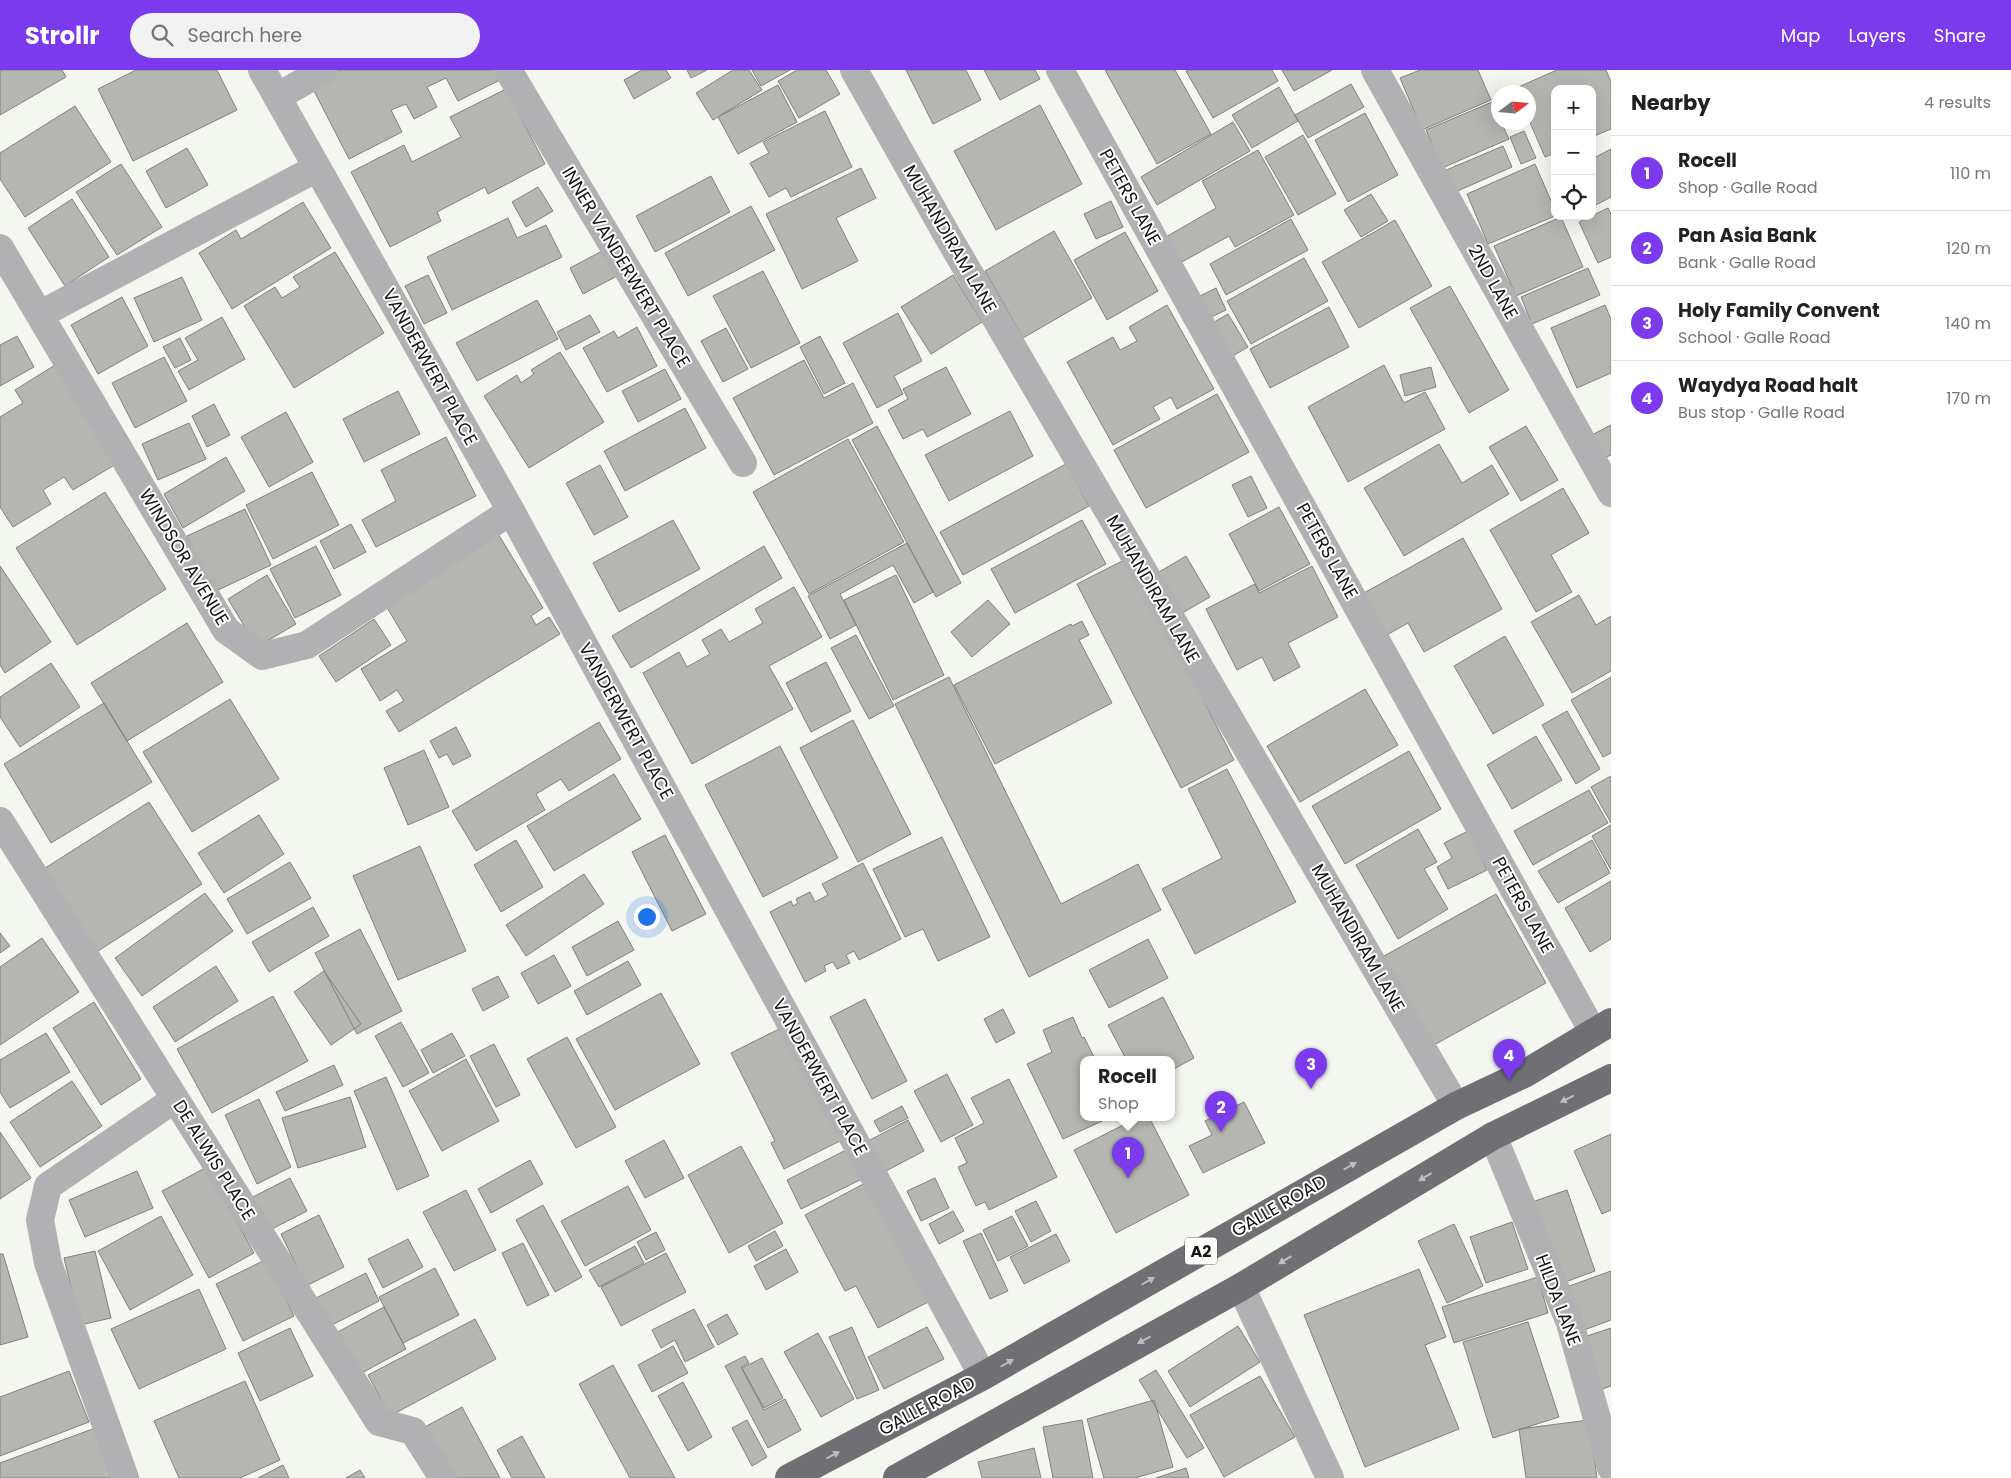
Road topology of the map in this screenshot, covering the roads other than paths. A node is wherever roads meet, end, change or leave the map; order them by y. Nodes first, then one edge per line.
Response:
1 (262, 70) edge
2 (324, 70) edge
3 (508, 70) edge
4 (854, 70) edge
5 (1060, 70) edge
6 (1375, 70) edge
7 (278, 97) junction
8 (318, 168) junction
9 (0, 248) edge
10 (40, 314) junction
11 (743, 463) dead end
12 (1611, 494) edge
13 (511, 511) junction
14 (0, 821) edge
15 (1602, 1027) edge
16 (1611, 1078) edge
17 (175, 1099) junction
18 (1456, 1106) junction
19 (1493, 1136) junction
20 (1240, 1287) junction
21 (983, 1376) junction
22 (1611, 1468) edge
23 (125, 1478) edge
24 (443, 1478) edge
25 (789, 1478) edge
26 (897, 1478) edge
27 (1330, 1478) edge

1 - 7 street, VANDERWERT PLACE
2 - 7 street
3 - 11 street, INNER VANDERWERT PLACE
4 - 18 street, MUHANDIRAM LANE
5 - 15 street, PETERS LANE
6 - 12 street, 2ND LANE
7 - 8 street, VANDERWERT PLACE
8 - 10 street
8 - 13 street, VANDERWERT PLACE
9 - 10 street, WINDSOR AVENUE
10 - 13 street, WINDSOR AVENUE
13 - 21 street, VANDERWERT PLACE
14 - 17 street, DE ALWIS PLACE
15 - 18 highway, GALLE ROAD / A2
16 -> 19 highway
17 - 23 street
17 - 24 street, DE ALWIS PLACE
21 -> 18 highway, GALLE ROAD / A2
19 -> 20 highway
19 - 22 street, HILDA LANE
20 -> 26 highway
20 - 27 street
25 -> 21 highway, GALLE ROAD / A2

